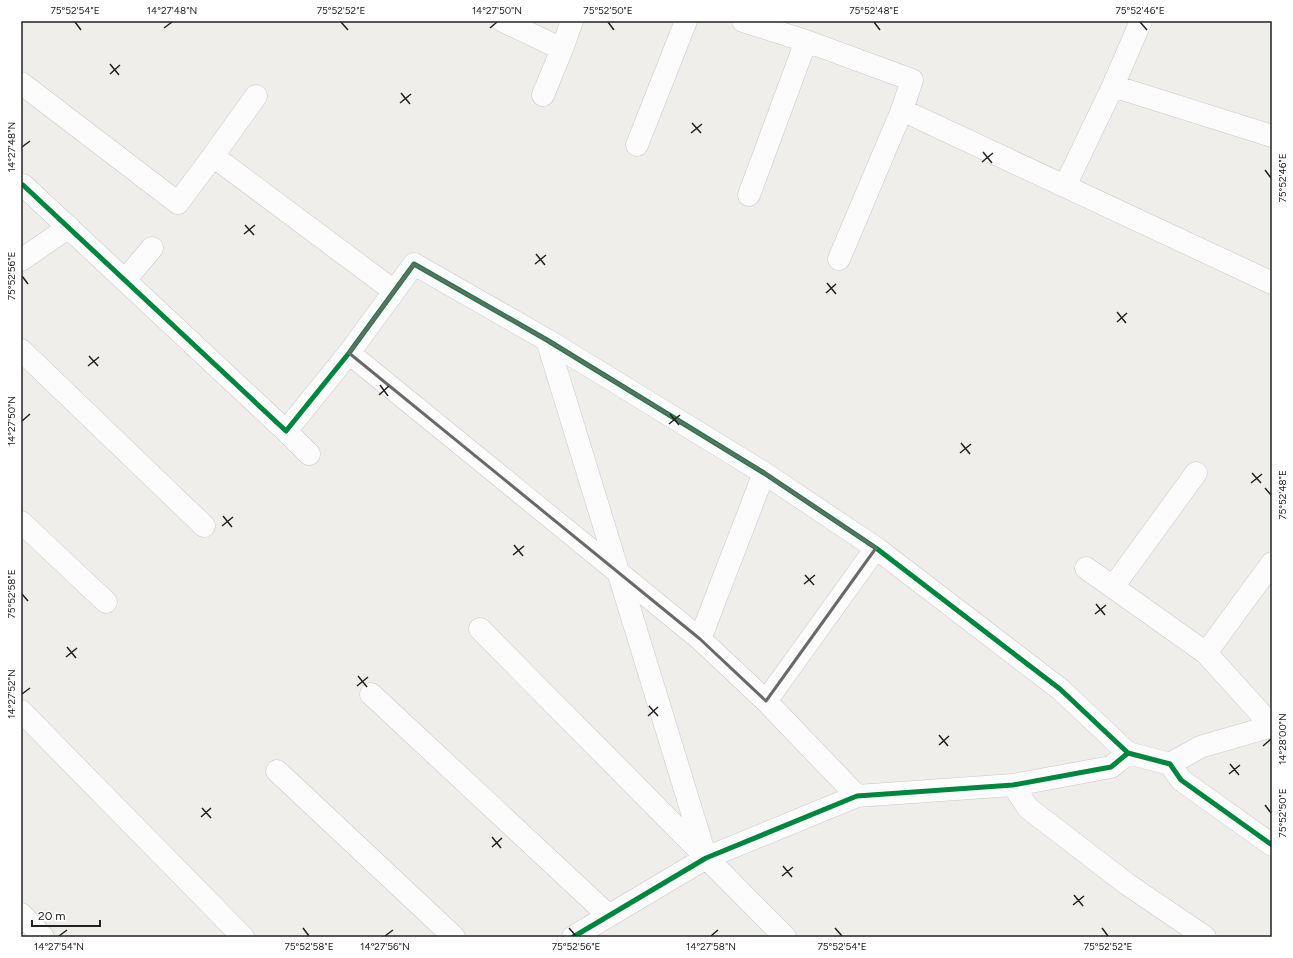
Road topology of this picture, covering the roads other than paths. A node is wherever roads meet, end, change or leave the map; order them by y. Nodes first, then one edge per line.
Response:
1 (503, 21) edge
2 (572, 21) edge
3 (686, 21) edge
4 (743, 21) edge
5 (1141, 21) edge
6 (806, 41) junction
7 (562, 49) junction
8 (21, 83) edge
9 (1113, 86) junction
10 (256, 96) dead end
11 (543, 96) dead end
12 (902, 110) junction
13 (1272, 136) edge
14 (636, 145) dead end
15 (213, 156) junction
16 (23, 185) dead end
17 (1065, 186) junction
18 (749, 195) dead end
19 (69, 227) junction
20 (152, 248) dead end
21 (840, 259) dead end
22 (21, 260) edge
23 (125, 280) junction
24 (1272, 283) edge
25 (394, 291) junction
26 (547, 340) junction
27 (21, 350) edge
28 (349, 353) junction
29 (286, 431) junction
30 (309, 454) dead end
31 (764, 473) junction
32 (1196, 473) dead end
33 (21, 522) edge
34 (204, 526) dead end
35 (876, 548) junction
36 (1272, 563) edge
37 (1086, 568) dead end
38 (619, 573) junction
39 (1113, 587) junction
40 (106, 602) dead end
41 (480, 629) dead end
42 (700, 639) junction
43 (1206, 653) junction
44 (371, 694) dead end
45 (766, 701) junction
46 (21, 712) edge
47 (1272, 726) edge
48 (1128, 753) junction
49 (1170, 764) junction
50 (277, 771) dead end
51 (1013, 785) junction
52 (857, 796) junction
53 (1272, 845) edge
54 (706, 858) junction
55 (21, 914) edge
56 (609, 916) junction
57 (588, 934) edge
58 (43, 937) edge
59 (243, 937) edge
60 (454, 937) edge
61 (785, 937) edge
62 (1205, 937) edge

1 - 7 street
2 - 7 street
3 - 14 street
4 - 6 street
5 - 9 street
6 - 12 street
6 - 18 street
7 - 11 street
8 - 15 street
9 - 13 street
9 - 17 street
10 - 15 street
12 - 17 street
12 - 21 street
15 - 25 street
16 - 19 street
17 - 24 street
19 - 22 street
19 - 23 street
20 - 23 street
23 - 29 street
25 - 26 street
25 - 28 street
26 - 31 street
26 - 38 street
27 - 34 street
28 - 29 street
28 - 38 street
29 - 30 street
31 - 35 street
31 - 42 street
32 - 39 street
33 - 40 street
35 - 45 street
35 - 48 street
36 - 43 street
37 - 39 street
38 - 42 street
38 - 54 street
39 - 43 street
41 - 54 street
42 - 45 street
43 - 47 street
44 - 56 street
45 - 52 street
46 - 59 street
47 - 49 street
48 - 49 street
48 - 51 street
49 - 53 street
50 - 60 street
51 - 52 street
51 - 62 street
52 - 54 street
54 - 56 street
54 - 61 street
55 - 58 street
56 - 57 street

